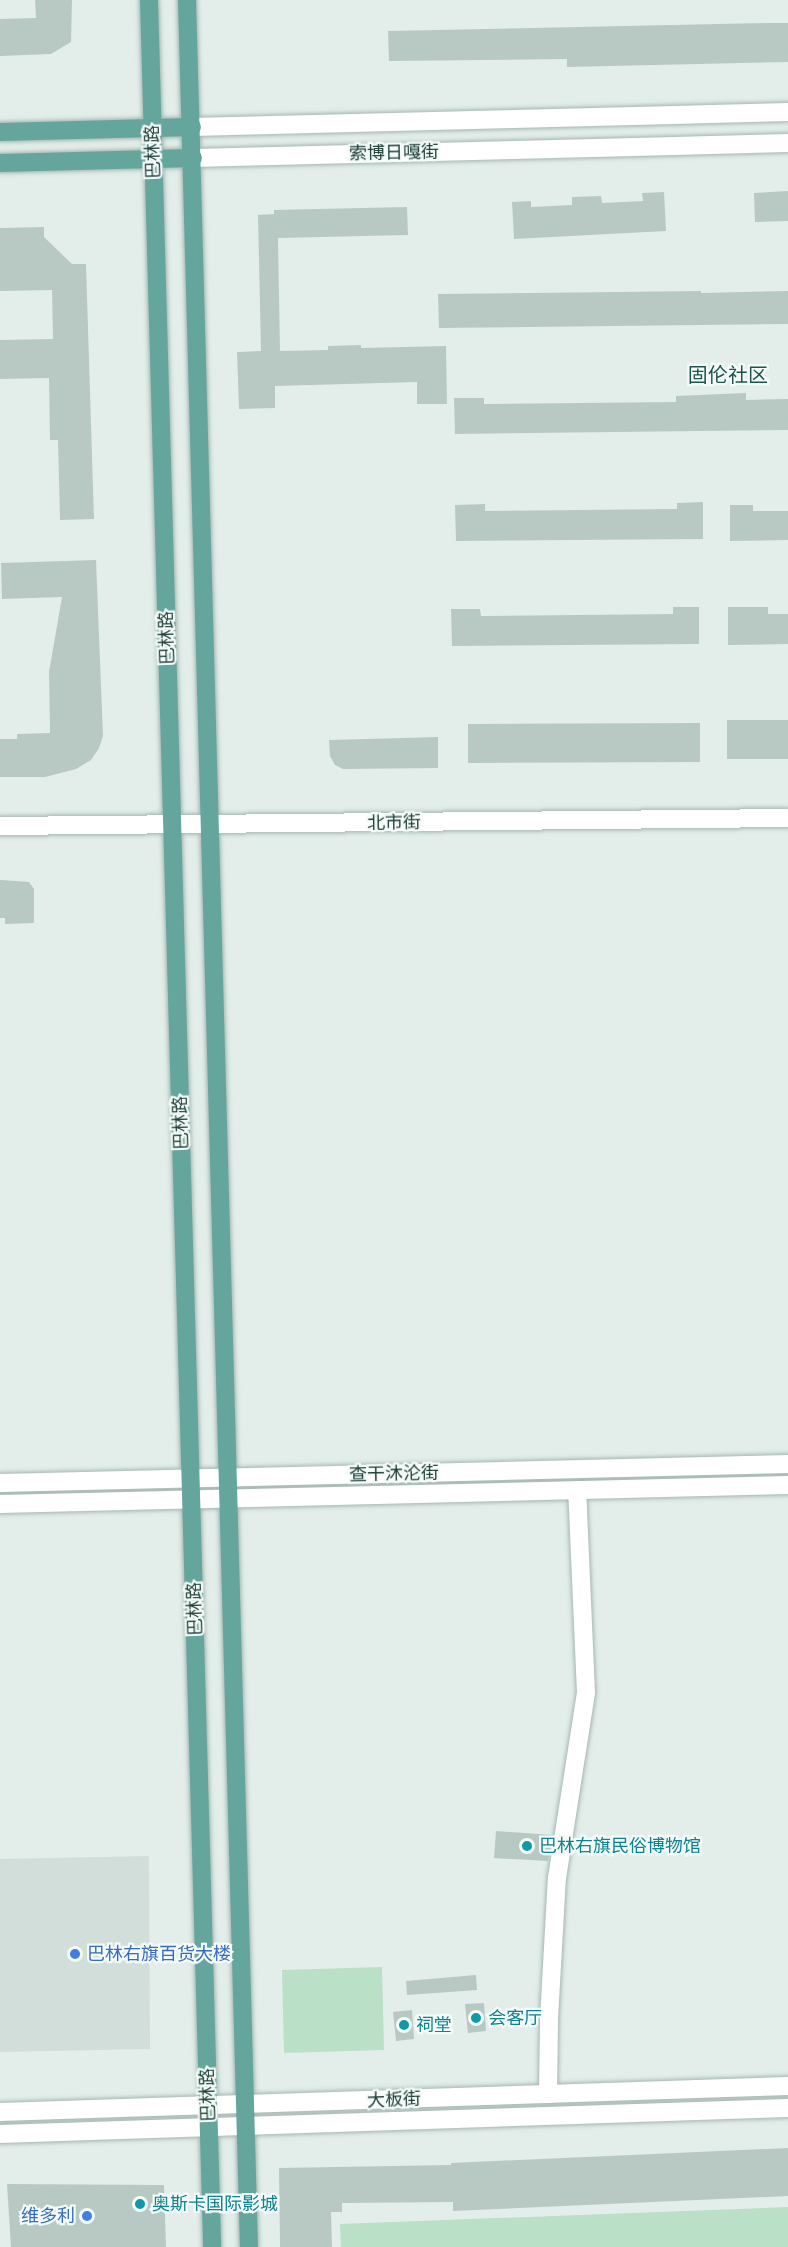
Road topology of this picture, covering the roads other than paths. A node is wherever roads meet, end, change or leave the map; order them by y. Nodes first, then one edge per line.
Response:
1 (149, 0) edge
2 (187, 0) edge
3 (788, 112) edge
4 (192, 127) junction
5 (153, 128) junction
6 (0, 132) edge
7 (788, 143) edge
8 (193, 158) junction
9 (153, 159) junction
10 (0, 163) edge
11 (788, 818) edge
12 (0, 825) edge
13 (173, 825) junction
14 (210, 825) junction
15 (788, 1464) edge
16 (228, 1478) junction
17 (191, 1479) junction
18 (0, 1483) edge
19 (788, 1485) edge
20 (578, 1490) junction
21 (229, 1498) junction
22 (192, 1499) junction
23 (0, 1504) edge
24 (788, 2086) edge
25 (548, 2094) junction
26 (245, 2105) junction
27 (208, 2106) junction
28 (788, 2108) edge
29 (0, 2112) edge
30 (245, 2126) junction
31 (209, 2128) junction
32 (0, 2134) edge
33 (212, 2247) edge
34 (249, 2247) edge

1 - 5 main road, 巴林路
2 - 4 main road, 巴林路
3 - 4 street, 索博日嘎街
4 - 5 main road, 索博日嘎街
4 - 8 main road, 巴林路
5 - 6 main road, 索博日嘎街
5 - 9 main road, 巴林路
7 - 8 street, 索博日嘎街
8 - 9 main road, 索博日嘎街
8 - 14 main road, 巴林路
9 - 10 main road, 索博日嘎街
9 - 13 main road, 巴林路
11 - 14 street, 北市街
12 - 13 street, 北市街
13 - 14 street, 北市街
13 - 17 main road, 巴林路
14 - 16 main road, 巴林路
15 - 16 street, 查干沐沦街
16 - 17 street, 查干沐沦街
16 - 21 main road, 巴林路
17 - 18 street, 查干沐沦街
17 - 22 main road, 巴林路
19 - 20 street, 查干沐沦街
20 - 21 street, 查干沐沦街
20 - 25 street
21 - 22 street, 查干沐沦街
21 - 26 main road, 巴林路
22 - 23 street, 查干沐沦街
22 - 27 main road, 巴林路
24 - 25 street, 大板街
25 - 26 street, 大板街
26 - 27 street, 大板街
26 - 30 main road, 巴林路
27 - 29 street, 大板街
27 - 31 main road, 巴林路
28 - 30 street, 大板街
30 - 31 street, 大板街
30 - 34 main road, 巴林路
31 - 32 street, 大板街
31 - 33 main road, 巴林路

